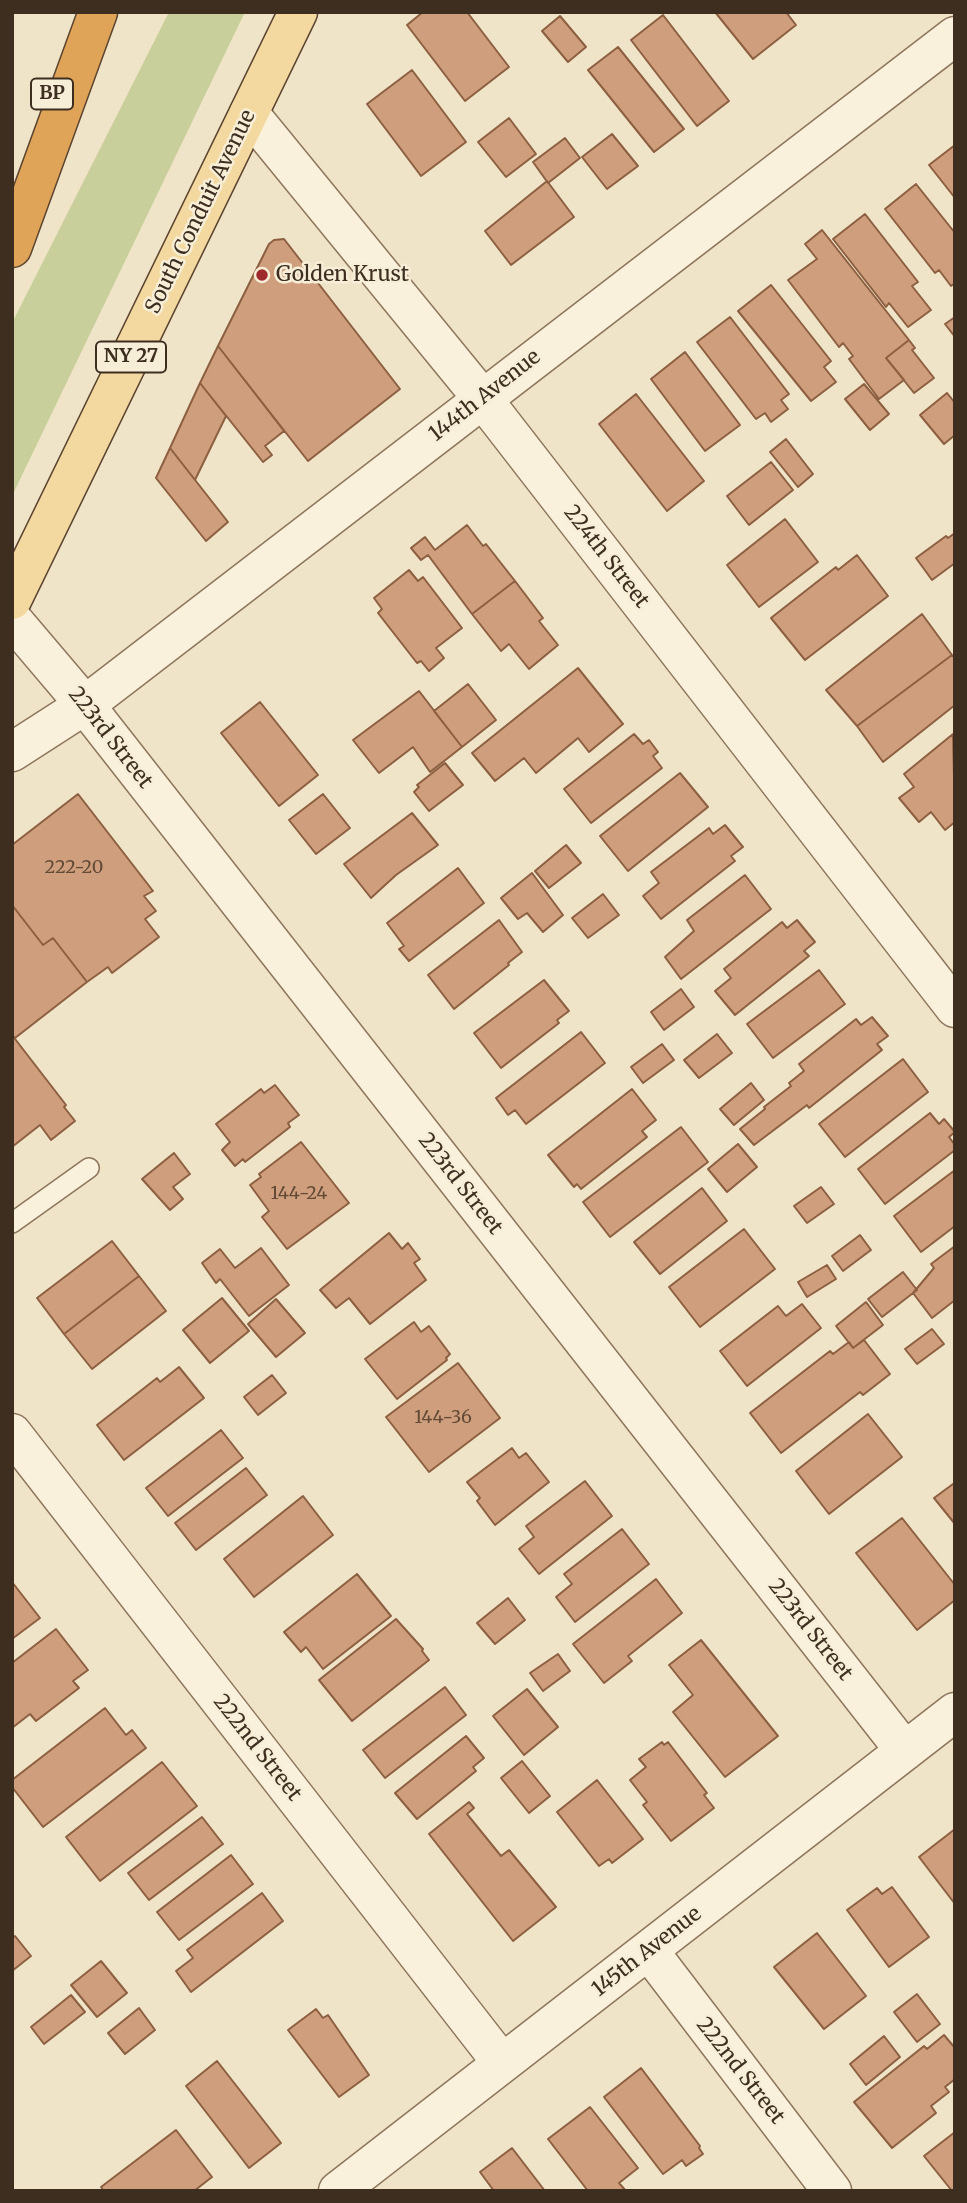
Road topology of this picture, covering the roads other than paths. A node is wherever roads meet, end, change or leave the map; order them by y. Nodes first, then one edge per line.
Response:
1 (92, 12) edge
2 (98, 12) edge
3 (298, 12) edge
4 (955, 36) edge
5 (249, 113) junction
6 (12, 176) edge
7 (12, 248) edge
8 (482, 398) junction
9 (12, 600) edge
10 (12, 619) edge
11 (85, 705) junction
12 (12, 752) edge
13 (955, 1008) edge
14 (89, 1168) dead end
15 (12, 1223) edge
16 (12, 1433) edge
17 (955, 1713) edge
18 (905, 1751) junction
19 (649, 1951) junction
20 (502, 2063) junction
21 (338, 2191) edge
22 (832, 2191) edge

1 - 6 highway, BP
2 - 7 highway
3 - 5 main road, South Conduit Avenue / NY 27
4 - 8 street, 144th Avenue
5 - 8 street, 224th Street
5 - 9 main road, South Conduit Avenue / NY 27
8 - 11 street, 144th Avenue
8 - 13 street, 224th Street
10 - 11 street, 223rd Street
11 - 12 street, 144th Avenue
11 - 18 street, 223rd Street
14 - 15 lane
16 - 20 street, 222nd Street
17 - 18 street, 145th Avenue
18 - 19 street, 145th Avenue
19 - 20 street, 145th Avenue
19 - 22 street, 222nd Street
20 - 21 street, 145th Avenue

